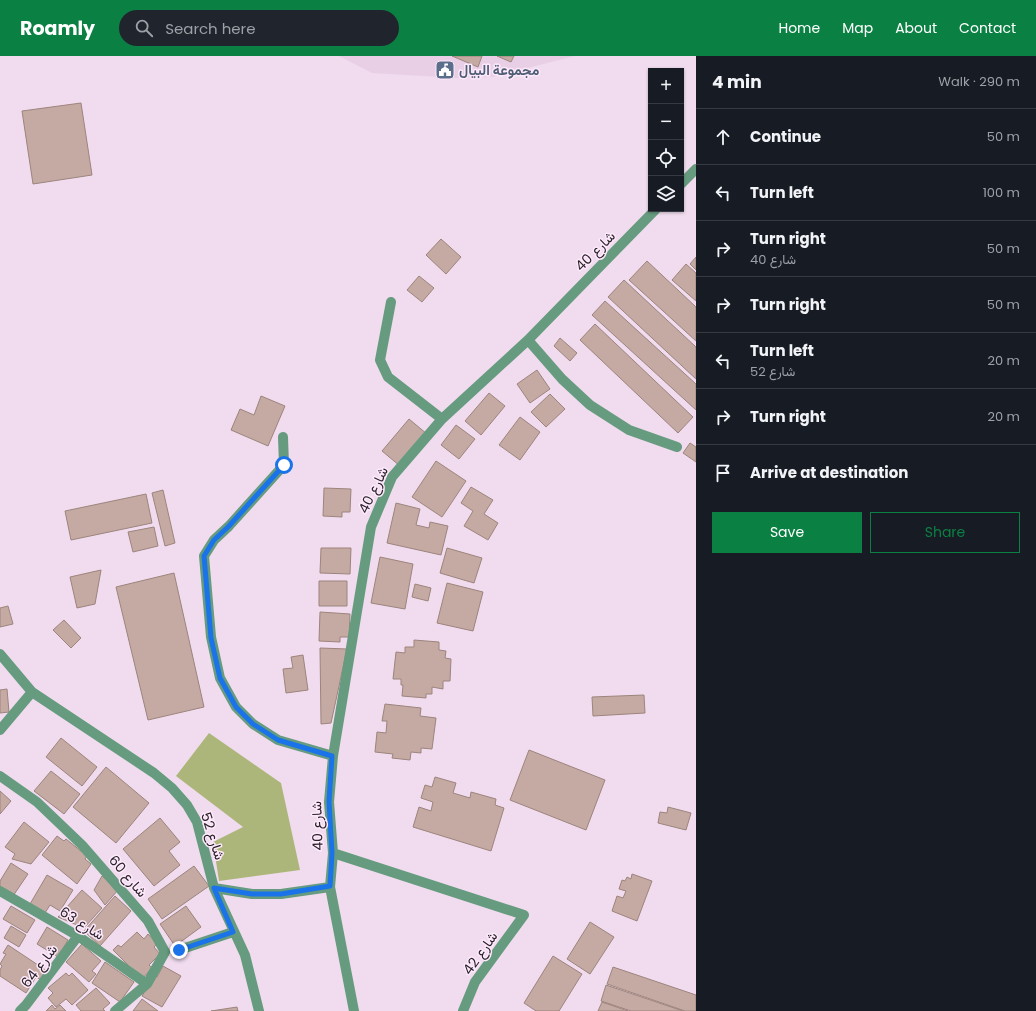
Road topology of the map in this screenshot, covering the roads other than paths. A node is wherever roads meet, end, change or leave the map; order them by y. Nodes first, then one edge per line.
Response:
1 (696, 169) edge
2 (684, 181) edge
3 (653, 212) edge
4 (391, 302) dead end
5 (528, 340) junction
6 (442, 419) junction
7 (284, 438) dead end
8 (677, 447) dead end
9 (0, 654) edge
10 (32, 692) junction
11 (0, 730) edge
12 (332, 756) junction
13 (0, 776) edge
14 (332, 853) junction
15 (330, 886) junction
16 (214, 888) junction
17 (0, 891) edge
18 (233, 932) junction
19 (78, 936) junction
20 (179, 950) dead end
21 (147, 984) junction
22 (20, 1011) edge
23 (115, 1011) edge
24 (259, 1011) edge
25 (354, 1011) edge
26 (463, 1011) edge

1 - 2 street
3 - 5 street, شارع 40
4 - 6 street
5 - 6 street, شارع 40
5 - 8 street
6 - 12 street, شارع 40
7 - 12 street
9 - 10 street, شارع 52
10 - 11 street
10 - 16 street, شارع 52
12 - 14 street, شارع 40
13 - 21 street, شارع 60
14 - 15 street, شارع 40
14 - 26 street, شارع 42
15 - 16 street
15 - 25 street, شارع 40
16 - 18 street, شارع 52
17 - 19 street, شارع 63
18 - 20 street
18 - 24 street, شارع 52
19 - 21 street, شارع 63
19 - 22 street, شارع 64
21 - 23 street, شارع 60

